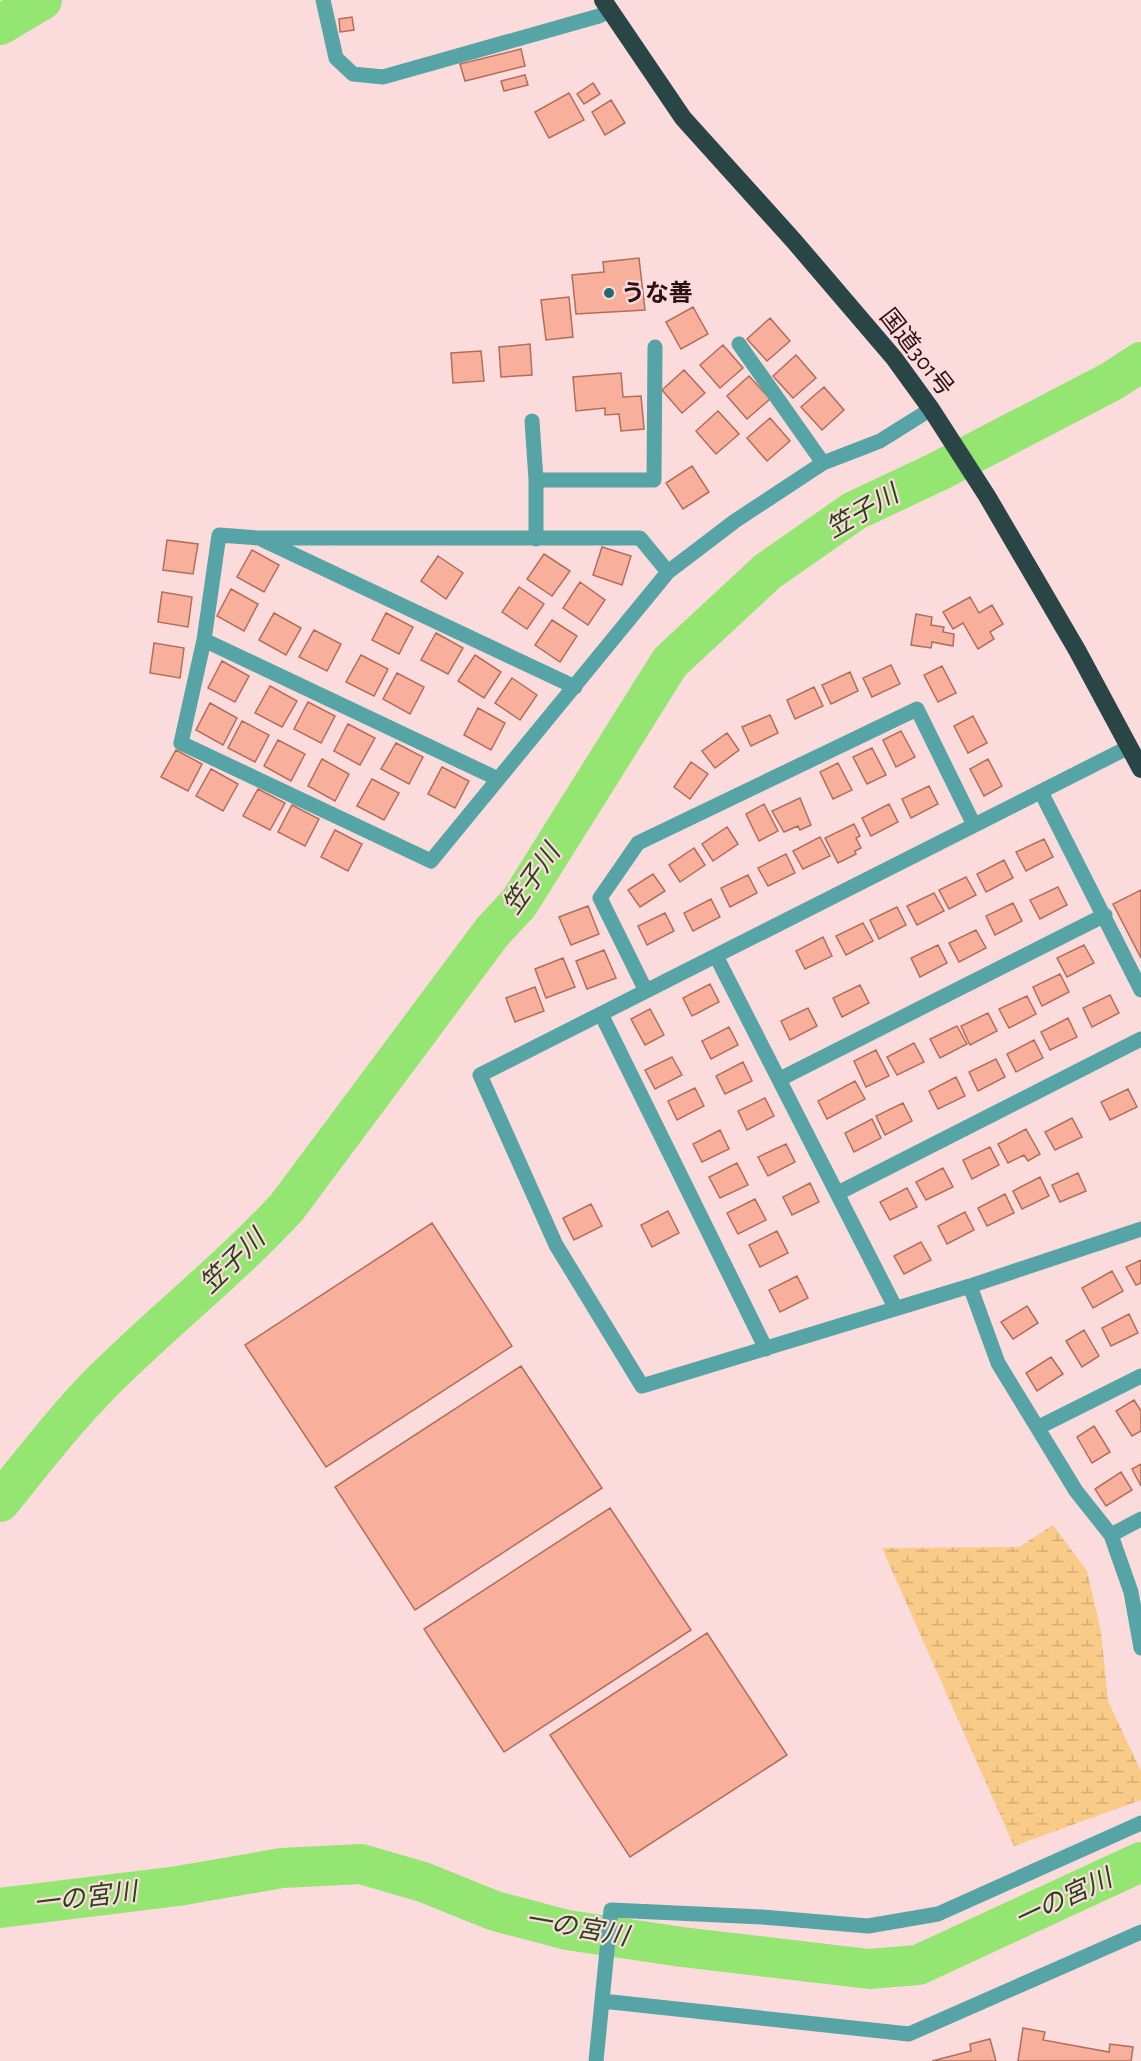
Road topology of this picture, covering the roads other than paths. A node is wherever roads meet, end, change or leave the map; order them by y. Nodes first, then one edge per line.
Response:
1 (323, 0) edge
2 (607, 5) edge
3 (739, 344) dead end
4 (655, 347) dead end
5 (931, 409) junction
6 (532, 422) dead end
7 (823, 463) junction
8 (536, 480) junction
9 (258, 538) junction
10 (536, 539) junction
11 (668, 572) junction
12 (204, 640) junction
13 (575, 687) junction
14 (1129, 747) junction
15 (1141, 770) edge
16 (498, 780) junction
17 (1041, 792) junction
18 (974, 825) junction
19 (1105, 915) junction
20 (716, 956) junction
21 (1141, 990) edge
22 (646, 992) junction
23 (601, 1014) junction
24 (1141, 1039) edge
25 (780, 1079) junction
26 (838, 1193) junction
27 (1141, 1229) edge
28 (970, 1286) junction
29 (895, 1307) junction
30 (766, 1349) junction
31 (1141, 1376) edge
32 (1039, 1427) junction
33 (1141, 1519) edge
34 (1111, 1535) junction
35 (1141, 1648) edge
36 (1141, 1823) edge
37 (1141, 1932) edge
38 (602, 2001) junction
39 (596, 2061) edge

1 - 2 street
2 - 5 highway, 国道301号
3 - 7 street
4 - 8 street
5 - 7 street
5 - 14 highway, 国道301号
6 - 8 street
7 - 11 street
8 - 10 street
9 - 10 street
9 - 12 street
9 - 13 street
10 - 11 street
11 - 13 street
12 - 16 street
12 - 16 street
13 - 16 street
14 - 15 highway, 国道301号
14 - 17 street
17 - 18 street
17 - 19 street
18 - 20 street
18 - 22 street
19 - 21 street
19 - 25 street
20 - 22 street
20 - 25 street
22 - 23 street
23 - 30 street
23 - 30 street
24 - 26 street
25 - 26 street
26 - 29 street
27 - 28 street
28 - 29 street
28 - 32 street
29 - 30 street
31 - 32 street
32 - 34 street
33 - 34 street
34 - 35 street
36 - 38 street
37 - 38 street
38 - 39 street

